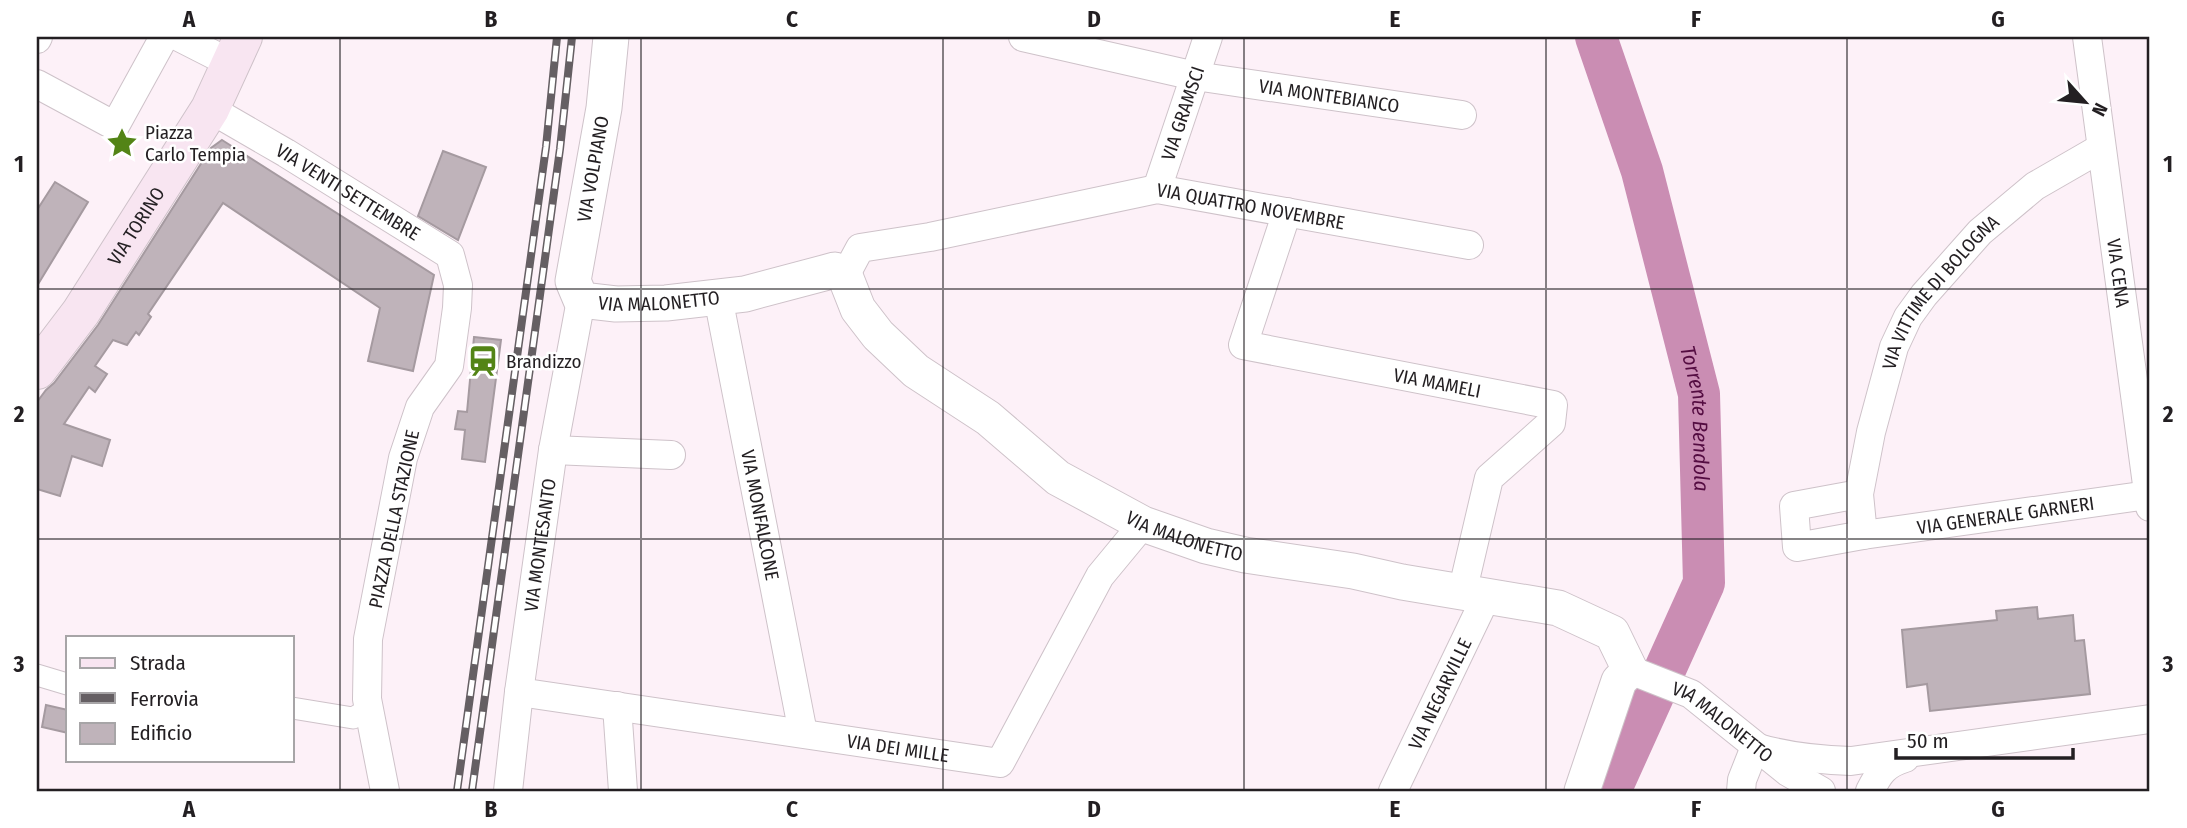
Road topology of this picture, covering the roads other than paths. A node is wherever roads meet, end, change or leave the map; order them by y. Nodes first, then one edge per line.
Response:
1 (164, 37) edge
2 (179, 37) edge
3 (611, 37) edge
4 (1023, 37) edge
5 (1209, 37) edge
6 (2087, 37) edge
7 (238, 50) edge
8 (1195, 76) junction
9 (37, 84) edge
10 (210, 109) junction
11 (1462, 115) dead end
12 (2101, 148) junction
13 (1157, 189) junction
14 (1287, 212) junction
15 (1469, 245) dead end
16 (450, 256) joint
17 (845, 275) junction
18 (718, 297) junction
19 (581, 300) junction
20 (37, 370) edge
21 (2144, 417) edge
22 (553, 450) junction
23 (671, 456) dead end
24 (1859, 494) junction
25 (2149, 501) edge
26 (1143, 524) junction
27 (1863, 535) junction
28 (1475, 594) junction
29 (1636, 673) junction
30 (37, 675) edge
31 (66, 684) edge
32 (519, 692) junction
33 (617, 706) junction
34 (294, 708) edge
35 (369, 709) junction
36 (2150, 719) edge
37 (803, 733) junction
38 (1755, 747) junction
39 (1921, 752) junction
40 (385, 791) edge
41 (508, 791) edge
42 (623, 791) edge
43 (1393, 791) edge
44 (1582, 791) edge
45 (1741, 791) edge
46 (1821, 791) edge
47 (1870, 791) edge

1 - 9 street
2 - 7 street
3 - 19 street, VIA VOLPIANO
4 - 8 street, VIA MONTEBIANCO
5 - 8 street, VIA GRAMSCI
6 - 12 street, VIA CENA
7 - 10 main road, VIA TORINO
8 - 11 street, VIA MONTEBIANCO
8 - 13 street, VIA GRAMSCI
10 - 16 street, VIA VENTI SETTEMBRE
10 - 20 main road, VIA TORINO
12 - 21 street, VIA CENA
12 - 24 street, VIA VITTIME DI BOLOGNA
13 - 14 street, VIA QUATTRO NOVEMBRE
13 - 17 street, VIA QUATTRO NOVEMBRE
14 - 15 street, VIA QUATTRO NOVEMBRE
14 - 28 street, VIA MAMELI
16 - 35 street, PIAZZA DELLA STAZIONE
17 - 18 street, VIA MALONETTO
17 - 26 street, VIA MALONETTO
18 - 19 street, VIA MALONETTO
18 - 37 street, VIA MONFALCONE
19 - 22 street, VIA MONTESANTO
21 - 25 street, VIA CENA
22 - 23 street
22 - 32 street, VIA MONTESANTO
24 - 27 street, VIA VITTIME DI BOLOGNA
24 - 27 street
25 - 27 street, VIA GENERALE GARNERI
26 - 28 street, VIA MALONETTO
26 - 37 street, VIA DEI MILLE
28 - 29 street, VIA MALONETTO
28 - 43 street, VIA NEGARVILLE
29 - 38 street, VIA MALONETTO
29 - 44 street
30 - 31 street
32 - 33 street, VIA DEI MILLE
32 - 41 street, VIA MONTESANTO
33 - 37 street, VIA DEI MILLE
33 - 42 street
34 - 35 street
35 - 40 street, PIAZZA DELLA STAZIONE
36 - 39 street
38 - 39 street
38 - 45 street
38 - 46 street, VIA MALONETTO
39 - 47 street

